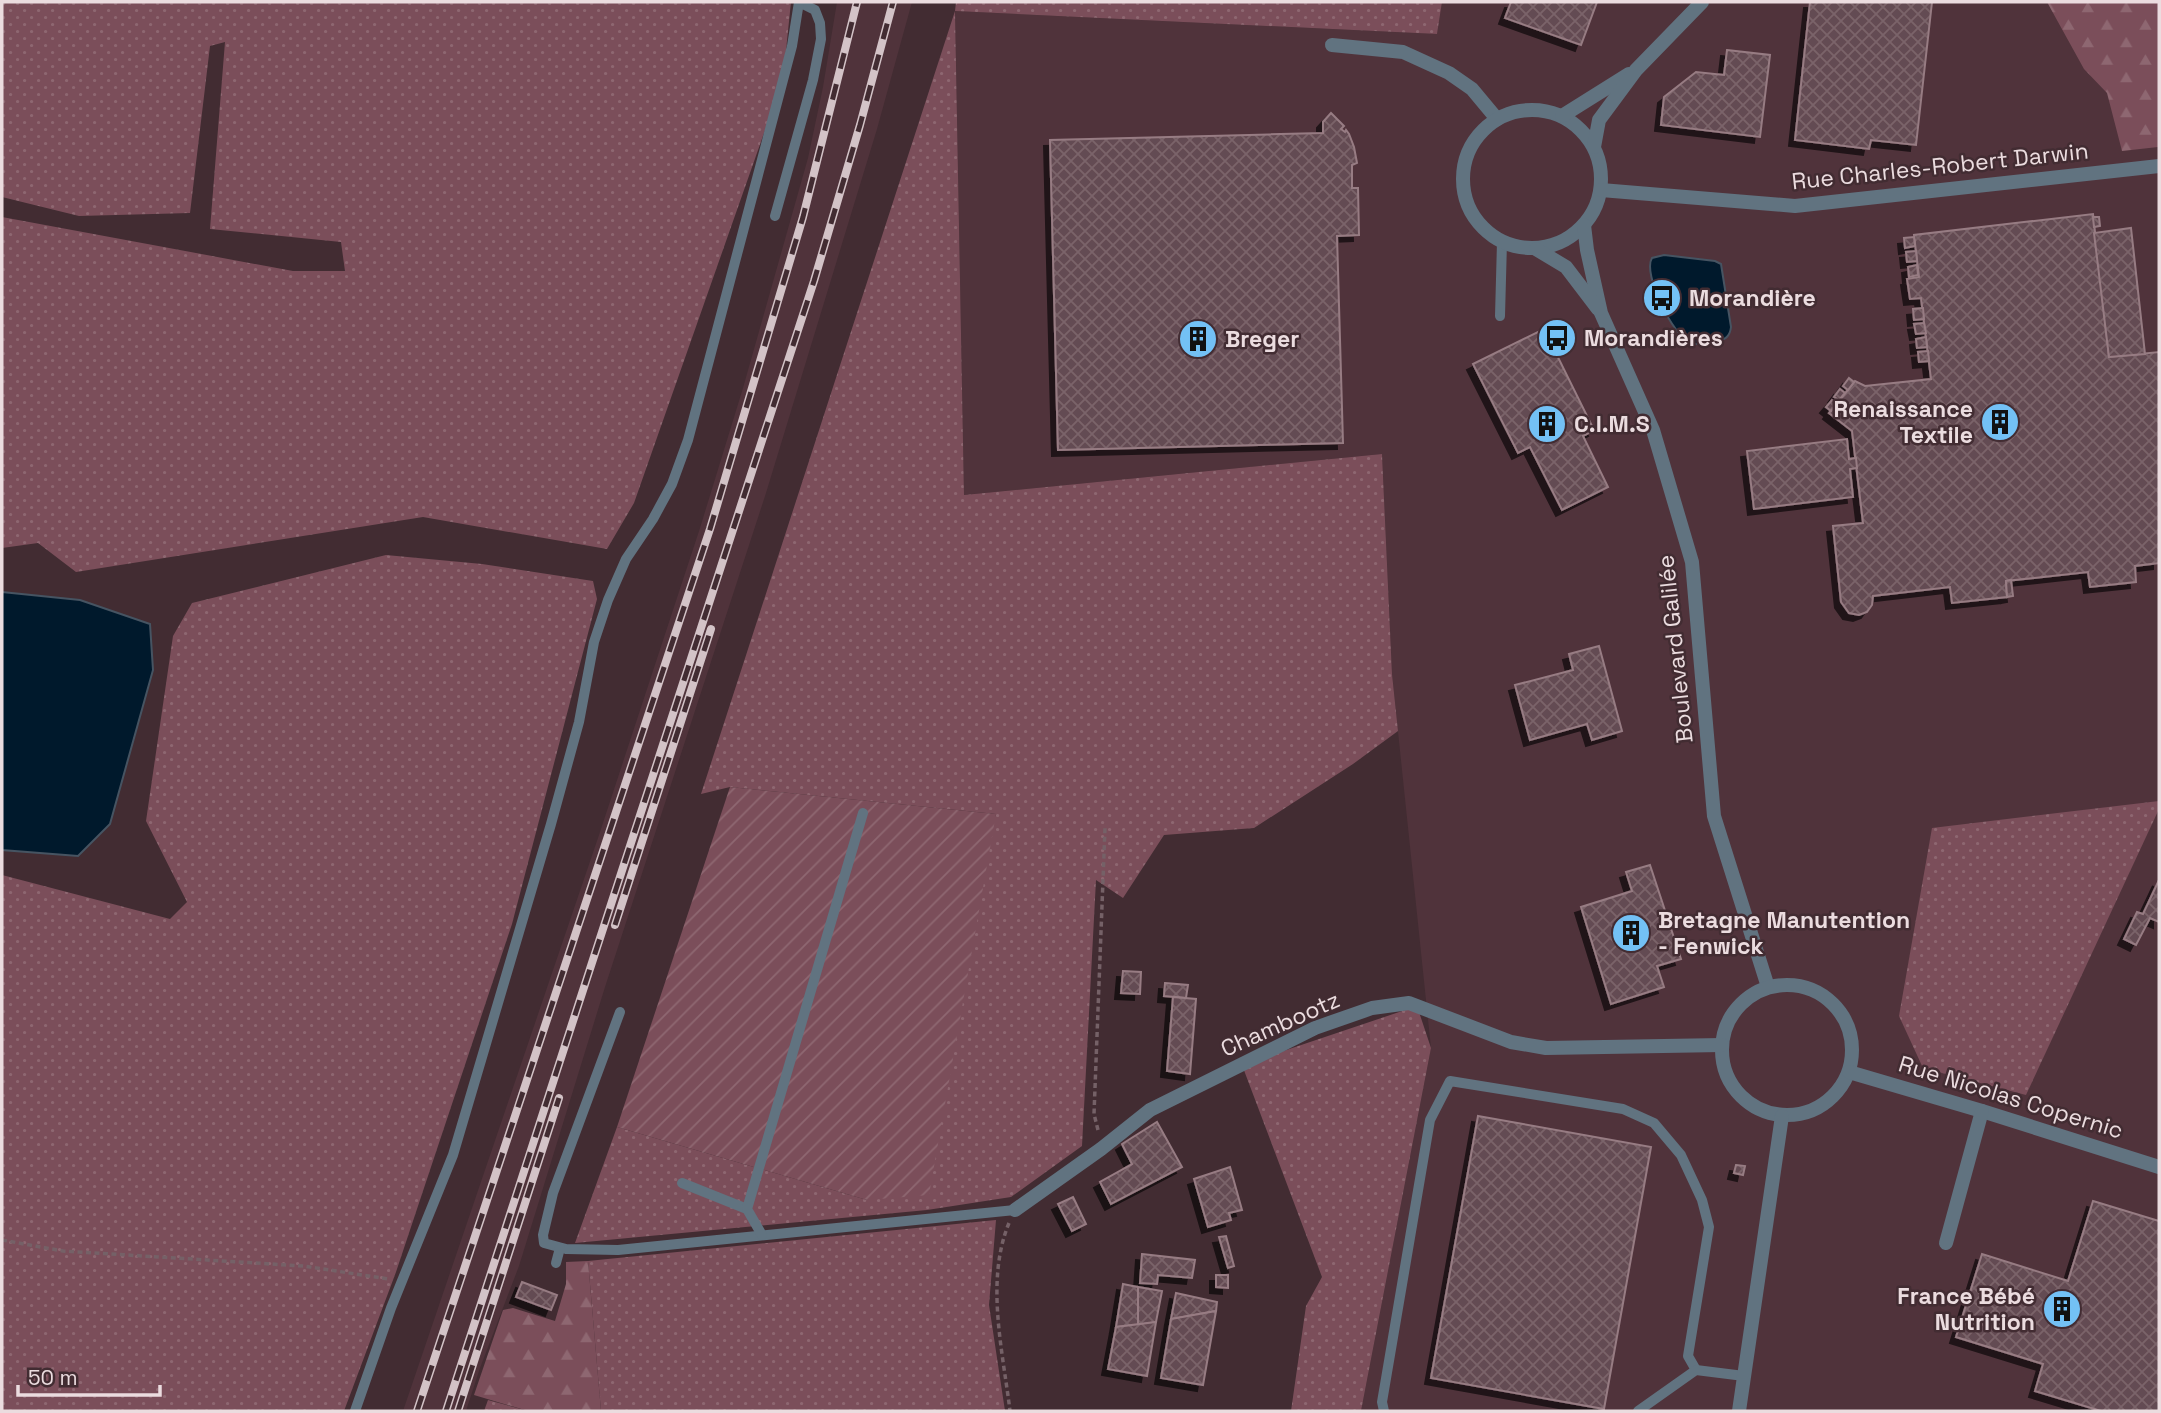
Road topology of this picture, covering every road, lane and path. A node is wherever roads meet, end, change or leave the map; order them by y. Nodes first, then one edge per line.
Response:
1 (799, 2) edge
2 (1702, 2) edge
3 (1332, 45) dead end
4 (1636, 70) junction
5 (1562, 117) junction
6 (1497, 119) junction
7 (1594, 147) junction
8 (2159, 166) edge
9 (1601, 190) junction
10 (775, 216) dead end
11 (1584, 225) junction
12 (1502, 242) junction
13 (1536, 249) junction
14 (1601, 313) junction
15 (1500, 316) dead end
16 (863, 813) dead end
17 (1105, 828) dead end
18 (1768, 987) junction
19 (620, 1012) dead end
20 (1721, 1045) junction
21 (1850, 1072) junction
22 (1982, 1111) junction
23 (1782, 1116) junction
24 (1101, 1149) junction
25 (2159, 1167) edge
26 (682, 1183) dead end
27 (747, 1209) junction
28 (1015, 1210) junction
29 (762, 1235) junction
30 (2, 1240) edge
31 (1946, 1242) dead end
32 (560, 1248) junction
33 (556, 1263) dead end
34 (401, 1282) junction
35 (1696, 1370) junction
36 (1744, 1376) junction
37 (355, 1411) edge
38 (1010, 1411) edge
39 (1384, 1411) edge
40 (1638, 1411) edge
41 (1739, 1411) edge

1 - 10 lane
1 - 34 lane
2 - 4 street
3 - 6 street
4 - 5 street
4 - 7 street
5 - 6 street
5 - 7 street
6 - 12 street
7 - 9 street
8 - 9 street, Rue Charles-Robert Darwin
9 - 11 street
11 - 13 street
11 - 14 street, Boulevard Galilée
12 - 13 street
12 - 15 lane
13 - 14 street, Boulevard Galilée
14 - 18 street, Boulevard Galilée
16 - 27 lane
17 - 24 path
18 - 20 street
18 - 21 street
19 - 32 lane
20 - 23 street
20 - 24 street, Chambootz
21 - 22 street, Rue Nicolas Copernic
21 - 23 street
22 - 25 street, Rue Nicolas Copernic
22 - 31 street
23 - 36 street
24 - 28 street, Chambootz
26 - 27 lane
27 - 29 lane
28 - 29 lane
28 - 38 path
29 - 32 lane
30 - 34 path
32 - 33 lane
34 - 37 lane
35 - 36 lane
35 - 39 lane
35 - 40 lane
36 - 41 street

